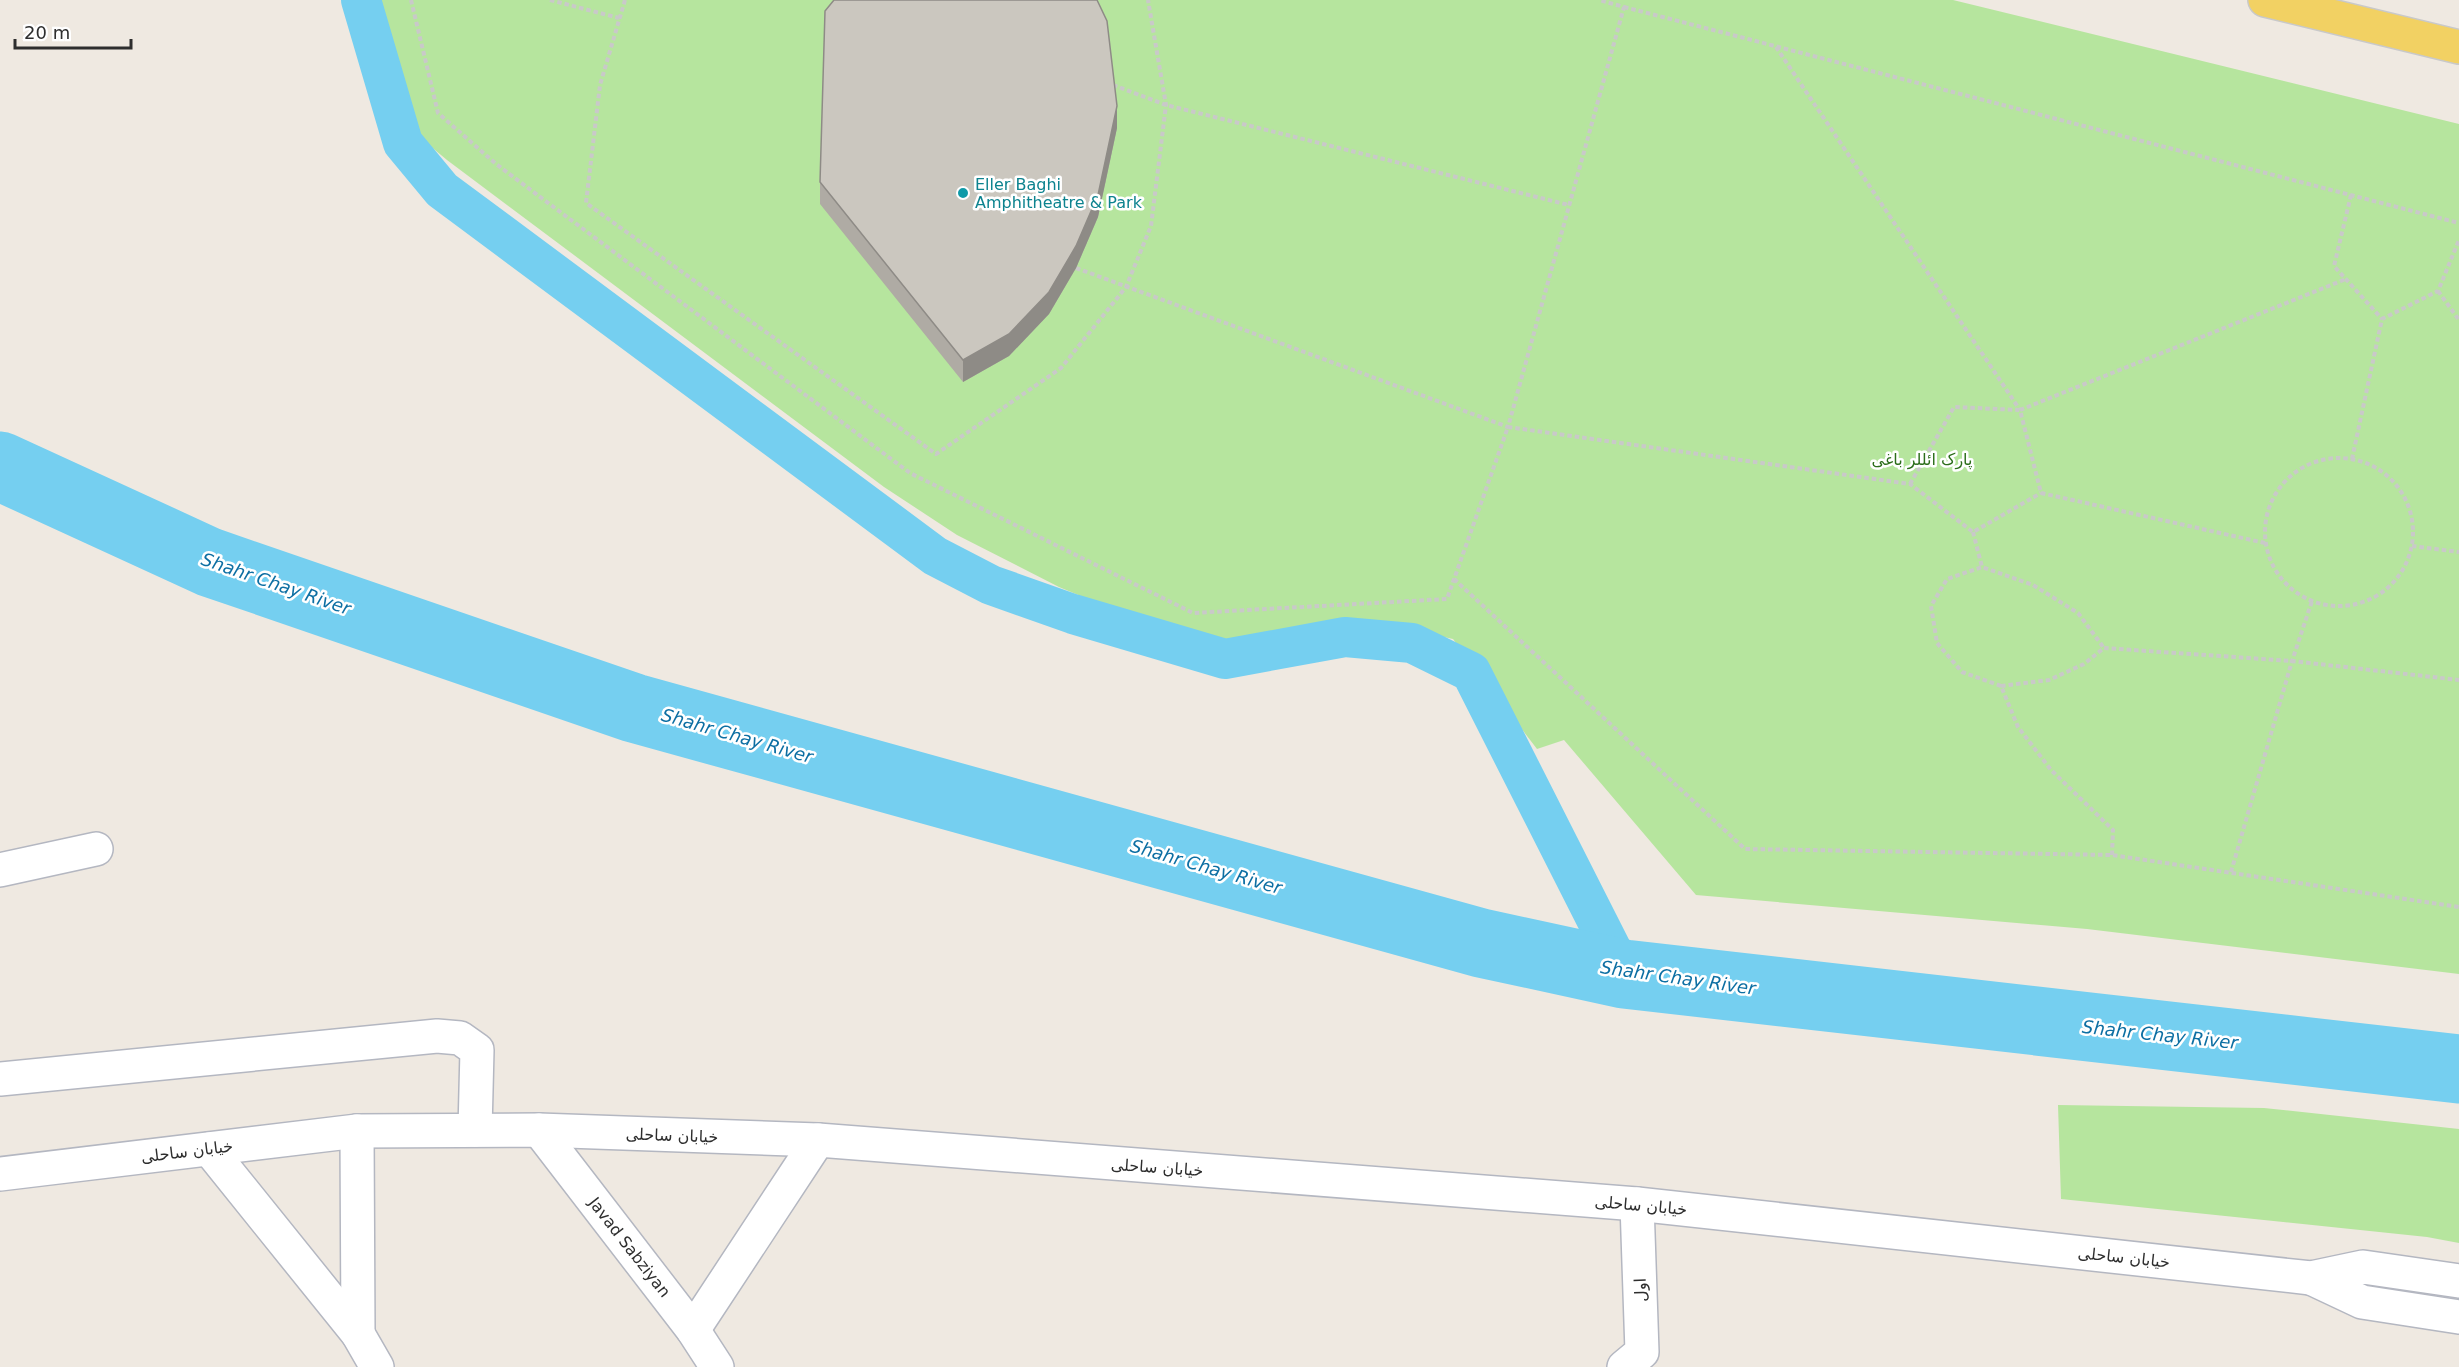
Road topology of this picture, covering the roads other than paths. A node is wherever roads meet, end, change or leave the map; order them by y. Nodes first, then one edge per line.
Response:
1 (2265, 0) edge
2 (2459, 47) edge
3 (96, 849) dead end
4 (0, 870) edge
5 (0, 1078) edge
6 (475, 1130) junction
7 (539, 1130) junction
8 (357, 1131) junction
9 (818, 1140) junction
10 (209, 1149) junction
11 (0, 1174) edge
12 (1637, 1204) junction
13 (2311, 1278) junction
14 (2459, 1281) edge
15 (2459, 1317) edge
16 (693, 1330) junction
17 (358, 1334) junction
18 (1640, 1362) edge
19 (377, 1367) edge
20 (717, 1367) edge

1 - 2 main road
3 - 4 street
5 - 6 street
6 - 7 street, خیابان ساحلی
6 - 8 street, خیابان ساحلی
7 - 9 street, خیابان ساحلی
7 - 16 street, Javad Sabziyan
8 - 10 street, خیابان ساحلی
8 - 17 street
9 - 12 street, خیابان ساحلی
9 - 16 street
10 - 11 street, خیابان ساحلی
10 - 17 street
12 - 13 street, خیابان ساحلی
12 - 18 street, اول
13 - 14 street, خیابان ساحلی
13 - 15 street, خیابان ساحلی
16 - 20 street, Javad Sabziyan
17 - 19 street

